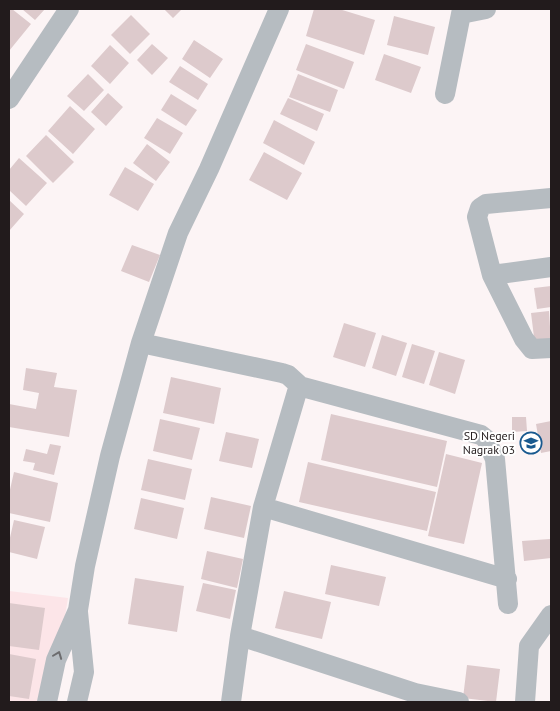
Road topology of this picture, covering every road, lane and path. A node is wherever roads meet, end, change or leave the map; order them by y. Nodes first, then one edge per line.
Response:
1 (68, 9) edge
2 (278, 9) edge
3 (486, 9) edge
4 (461, 12) edge
5 (445, 94) dead end
6 (9, 99) edge
7 (551, 198) edge
8 (551, 267) edge
9 (492, 274) junction
10 (141, 343) junction
11 (544, 349) edge
12 (299, 386) junction
13 (263, 507) junction
14 (507, 579) junction
15 (508, 604) dead end
16 (78, 610) junction
17 (551, 615) edge
18 (240, 636) junction
19 (47, 702) edge
20 (77, 702) edge
21 (231, 702) edge
22 (459, 702) edge
23 (525, 702) edge

1 - 6 street
2 - 10 street
3 - 4 street
4 - 5 street
7 - 9 street
8 - 9 street
9 - 11 street
10 - 12 street
10 - 16 street
12 - 13 street
12 - 14 street
13 - 14 street
13 - 18 street
14 - 15 street
19 -> 16 street
16 - 20 street
17 - 23 street
18 - 21 street
18 - 22 street

